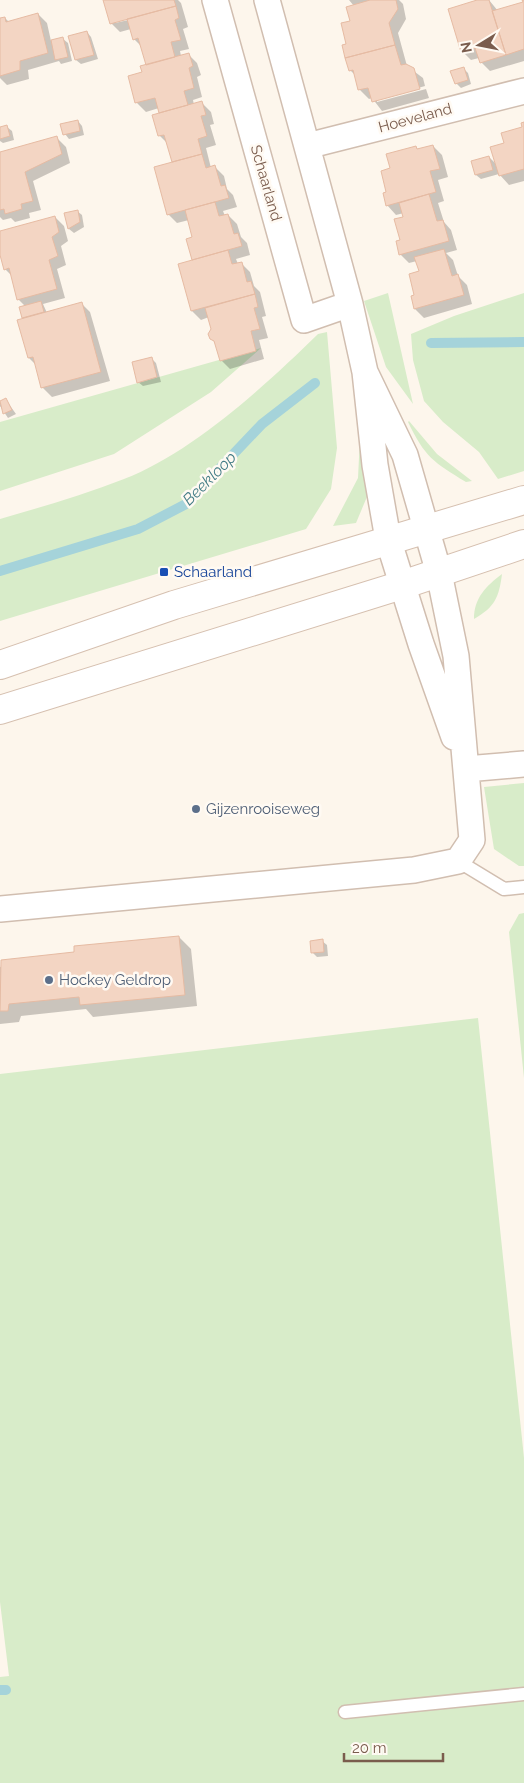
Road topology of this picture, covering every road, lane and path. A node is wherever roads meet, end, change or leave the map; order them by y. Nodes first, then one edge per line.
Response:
1 (215, 0) edge
2 (267, 0) edge
3 (524, 91) edge
4 (307, 146) junction
5 (350, 304) junction
6 (366, 372) junction
7 (524, 500) edge
8 (425, 529) junction
9 (388, 539) junction
10 (524, 544) edge
11 (439, 573) junction
12 (402, 585) junction
13 (0, 665) edge
14 (0, 710) edge
15 (524, 764) edge
16 (466, 770) junction
17 (458, 861) junction
18 (524, 887) edge
19 (0, 909) edge
20 (524, 1694) edge
21 (345, 1712) dead end

1 - 5 street, Schaarland
2 - 4 street
3 - 4 street, Hoeveland
4 - 5 street
5 - 6 street
6 - 8 street
6 - 9 street
7 - 8 main road
8 - 9 main road
8 - 11 street
9 - 12 street
9 - 13 main road
10 - 11 main road
11 - 12 main road
11 - 16 street
12 - 14 main road
12 - 16 street
15 - 16 street
16 - 17 street
17 - 18 lane
17 - 19 street
20 - 21 lane

